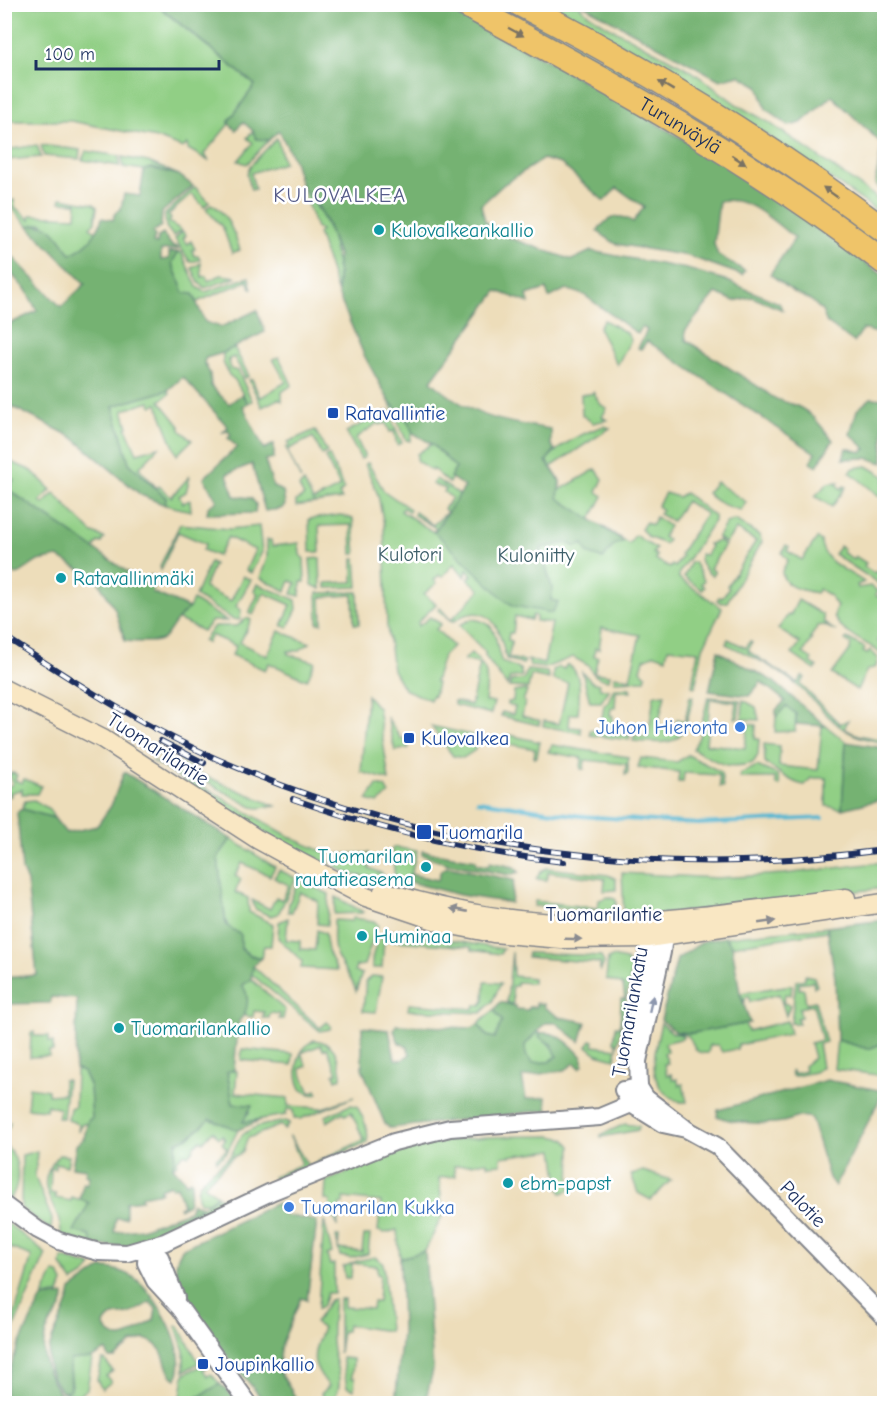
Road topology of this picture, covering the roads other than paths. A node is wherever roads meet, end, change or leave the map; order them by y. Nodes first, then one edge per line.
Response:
1 (464, 4) edge
2 (520, 4) edge
3 (885, 230) edge
4 (885, 262) edge
5 (10, 693) edge
6 (332, 878) junction
7 (885, 893) edge
8 (885, 903) edge
9 (655, 920) junction
10 (656, 938) junction
11 (631, 1094) junction
12 (4, 1205) edge
13 (147, 1249) junction
14 (885, 1317) edge
15 (249, 1404) edge

1 -> 4 highway, Turunväylä
3 -> 2 highway, Turunväylä
5 - 6 main road, Tuomarilantie
9 -> 6 main road, Tuomarilantie
6 -> 10 main road, Tuomarilantie
7 - 9 main road, Tuomarilantie
10 -> 8 main road, Tuomarilantie
9 - 10 street, Tuomarilankatu
10 - 11 street, Tuomarilankatu
11 - 13 street, Tuomarilankatu
11 - 14 street, Palotie
12 - 13 street, Tuomarilankatu
13 - 15 street

